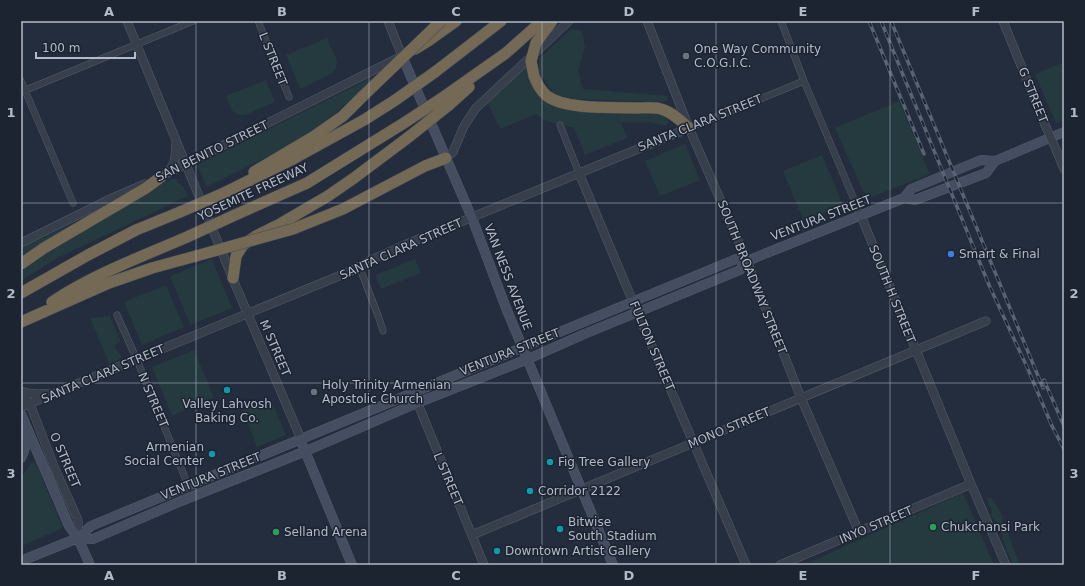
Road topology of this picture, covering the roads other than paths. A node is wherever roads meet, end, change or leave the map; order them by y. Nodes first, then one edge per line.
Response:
1 (127, 21) edge
2 (193, 21) edge
3 (258, 21) edge
4 (388, 21) edge
5 (441, 21) edge
6 (456, 21) edge
7 (501, 21) edge
8 (542, 21) edge
9 (552, 21) edge
10 (569, 21) edge
11 (647, 21) edge
12 (781, 21) edge
13 (1003, 21) edge
14 (137, 44) junction
15 (402, 56) junction
16 (21, 81) edge
17 (804, 81) junction
18 (23, 91) edge
19 (288, 97) dead end
20 (447, 101) junction
21 (560, 126) dead end
22 (689, 128) junction
23 (1064, 132) edge
24 (177, 142) junction
25 (446, 158) junction
26 (995, 161) junction
27 (186, 164) junction
28 (1064, 169) edge
29 (579, 172) junction
30 (161, 177) junction
31 (224, 193) junction
32 (904, 198) junction
33 (73, 203) dead end
34 (861, 216) junction
35 (472, 218) junction
36 (21, 243) edge
37 (747, 260) junction
38 (21, 264) edge
39 (359, 266) junction
40 (232, 278) junction
41 (21, 293) edge
42 (633, 302) junction
43 (638, 313) junction
44 (116, 315) dead end
45 (248, 315) junction
46 (986, 321) dead end
47 (21, 322) edge
48 (383, 331) dead end
49 (523, 348) junction
50 (916, 350) junction
51 (528, 359) junction
52 (137, 360) junction
53 (413, 392) junction
54 (21, 393) edge
55 (51, 394) junction
56 (801, 398) junction
57 (417, 403) junction
58 (30, 404) junction
59 (21, 407) edge
60 (21, 414) edge
61 (27, 428) junction
62 (301, 439) junction
63 (693, 443) junction
64 (306, 451) junction
65 (38, 454) junction
66 (21, 458) edge
67 (971, 484) junction
68 (188, 486) junction
69 (581, 489) junction
70 (858, 532) junction
71 (472, 535) junction
72 (78, 538) junction
73 (21, 561) edge
74 (90, 565) edge
75 (352, 565) edge
76 (484, 565) edge
77 (613, 565) edge
78 (746, 565) edge
79 (780, 565) edge
80 (1006, 565) edge

1 - 14 street, M STREET
2 - 14 street
3 - 19 street, L STREET
4 - 15 street, VAN NESS AVENUE
5 - 31 highway, bridge
6 - 15 highway
7 - 31 highway, YOSEMITE FREEWAY, bridge
8 - 20 highway
9 - 22 highway, bridge
10 - 25 street
11 - 22 street, SOUTH BROADWAY STREET
12 - 17 street, SOUTH H STREET
13 - 28 street, G STREET, bridge
14 - 18 street
14 - 24 street, M STREET
15 - 25 main road, VAN NESS AVENUE
15 - 27 street, SAN BENITO STREET
16 - 18 street
17 - 22 street, SANTA CLARA STREET
17 - 34 street, SOUTH H STREET
18 - 33 street
20 - 40 highway, bridge
20 - 47 highway, YOSEMITE FREEWAY, bridge
21 - 29 street, FULTON STREET
22 - 29 street, SANTA CLARA STREET
22 - 37 street, SOUTH BROADWAY STREET
23 - 26 main road, VENTURA STREET
24 - 27 street, M STREET
24 - 30 street
25 - 35 main road, VAN NESS AVENUE
25 - 47 highway, bridge
26 - 32 main road, VENTURA STREET
26 - 32 main road, VENTURA STREET
27 - 30 street, SAN BENITO STREET
27 - 40 street, M STREET
29 - 35 street, SANTA CLARA STREET
29 - 42 street, FULTON STREET
30 - 36 street, SAN BENITO STREET
30 - 38 highway
31 - 41 highway, YOSEMITE FREEWAY, bridge
32 - 34 main road, VENTURA STREET
34 - 37 main road, VENTURA STREET
34 - 50 street, SOUTH H STREET
35 - 39 street, SANTA CLARA STREET
35 - 49 main road, VAN NESS AVENUE
37 - 42 main road, VENTURA STREET
37 - 43 main road, VENTURA STREET
37 - 56 street, SOUTH BROADWAY STREET
39 - 45 street, SANTA CLARA STREET
39 - 48 street
40 - 45 street, M STREET
42 - 43 street, FULTON STREET
42 - 49 main road, VENTURA STREET
43 - 51 main road, VENTURA STREET
43 - 63 street, FULTON STREET
44 - 52 street, N STREET
45 - 52 street, SANTA CLARA STREET
45 - 62 street, M STREET
46 - 50 street, MONO STREET
49 - 51 main road, VAN NESS AVENUE
49 - 53 main road, VENTURA STREET
50 - 56 street, MONO STREET
50 - 67 street, SOUTH H STREET
51 - 57 main road, VENTURA STREET
51 - 69 main road, VAN NESS AVENUE
52 - 55 street, SANTA CLARA STREET
52 - 68 street, N STREET
53 - 57 street, L STREET
53 - 62 main road, VENTURA STREET
54 - 55 street
54 - 58 street, O STREET
55 - 58 street, SANTA CLARA STREET
56 - 63 street, MONO STREET
56 - 70 street, SOUTH BROADWAY STREET
57 - 64 main road, VENTURA STREET
57 - 71 street, L STREET
58 - 59 street, SANTA CLARA STREET
58 - 72 street, O STREET
60 - 61 main road, O STREET
61 - 65 main road, O STREET
61 - 66 main road
62 - 64 main road, M STREET
62 - 68 main road, VENTURA STREET
63 - 69 street, MONO STREET
63 - 78 street, FULTON STREET
64 - 72 main road, VENTURA STREET
64 - 75 main road, M STREET
65 - 66 main road
65 - 72 main road, O STREET
67 - 70 street, INYO STREET
67 - 80 street, SOUTH H STREET
68 - 72 main road, VENTURA STREET
69 - 71 street, MONO STREET
69 - 77 main road, VAN NESS AVENUE
70 - 79 street, INYO STREET
71 - 76 street, L STREET
72 - 73 main road, VENTURA STREET
72 - 74 main road, O STREET

